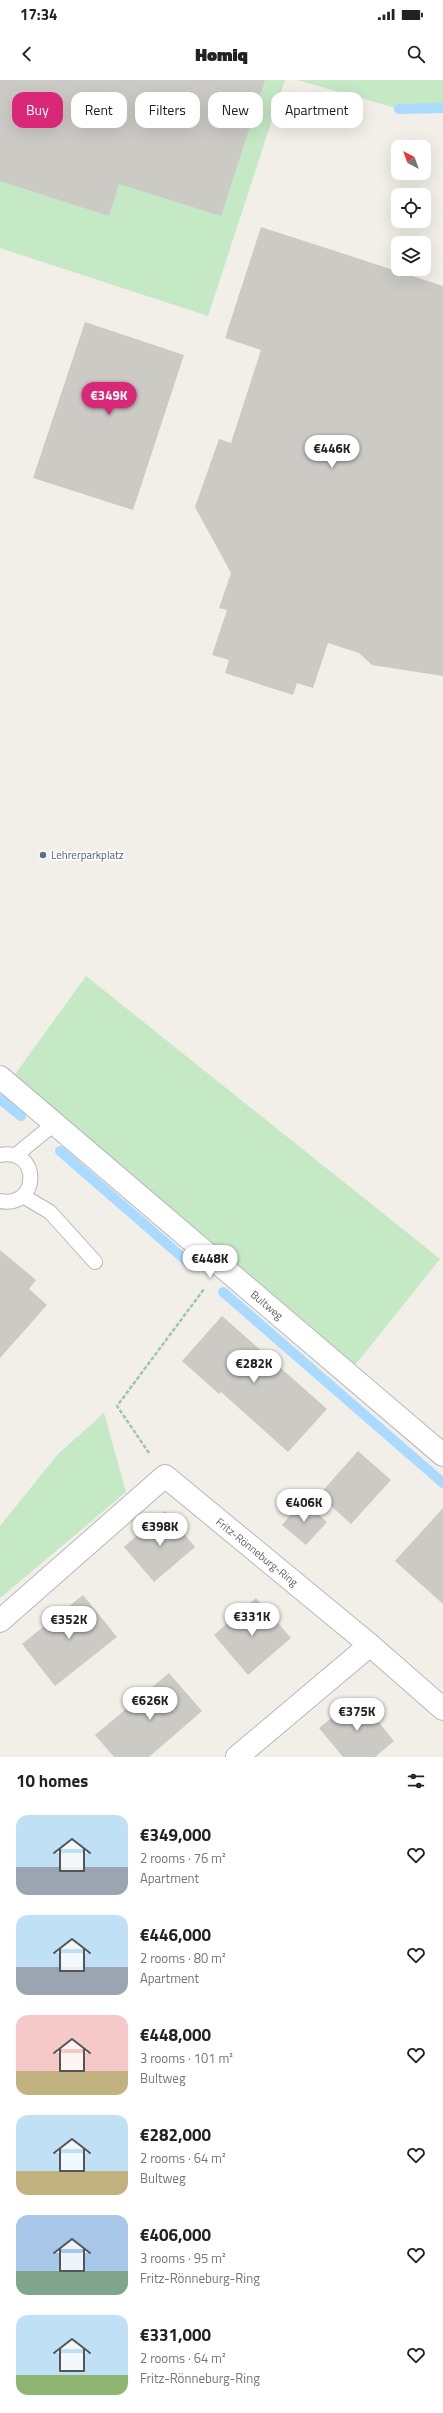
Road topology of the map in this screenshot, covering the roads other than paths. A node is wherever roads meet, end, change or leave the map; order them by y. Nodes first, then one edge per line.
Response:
1 (0, 1077) edge
2 (54, 1124) junction
3 (0, 1155) edge
4 (16, 1155) junction
5 (24, 1196) junction
6 (0, 1201) edge
7 (95, 1262) dead end
8 (443, 1455) edge
9 (0, 1621) edge
10 (370, 1644) junction
11 (443, 1710) edge
12 (237, 1757) edge

1 - 2 street, Bultweg
2 - 4 lane
2 - 8 street, Bultweg
3 - 4 lane
4 - 5 lane
5 - 6 lane
5 - 7 lane
9 - 10 street, Fritz-Rönneburg-Ring
10 - 11 street, Fritz-Rönneburg-Ring
10 - 12 street

